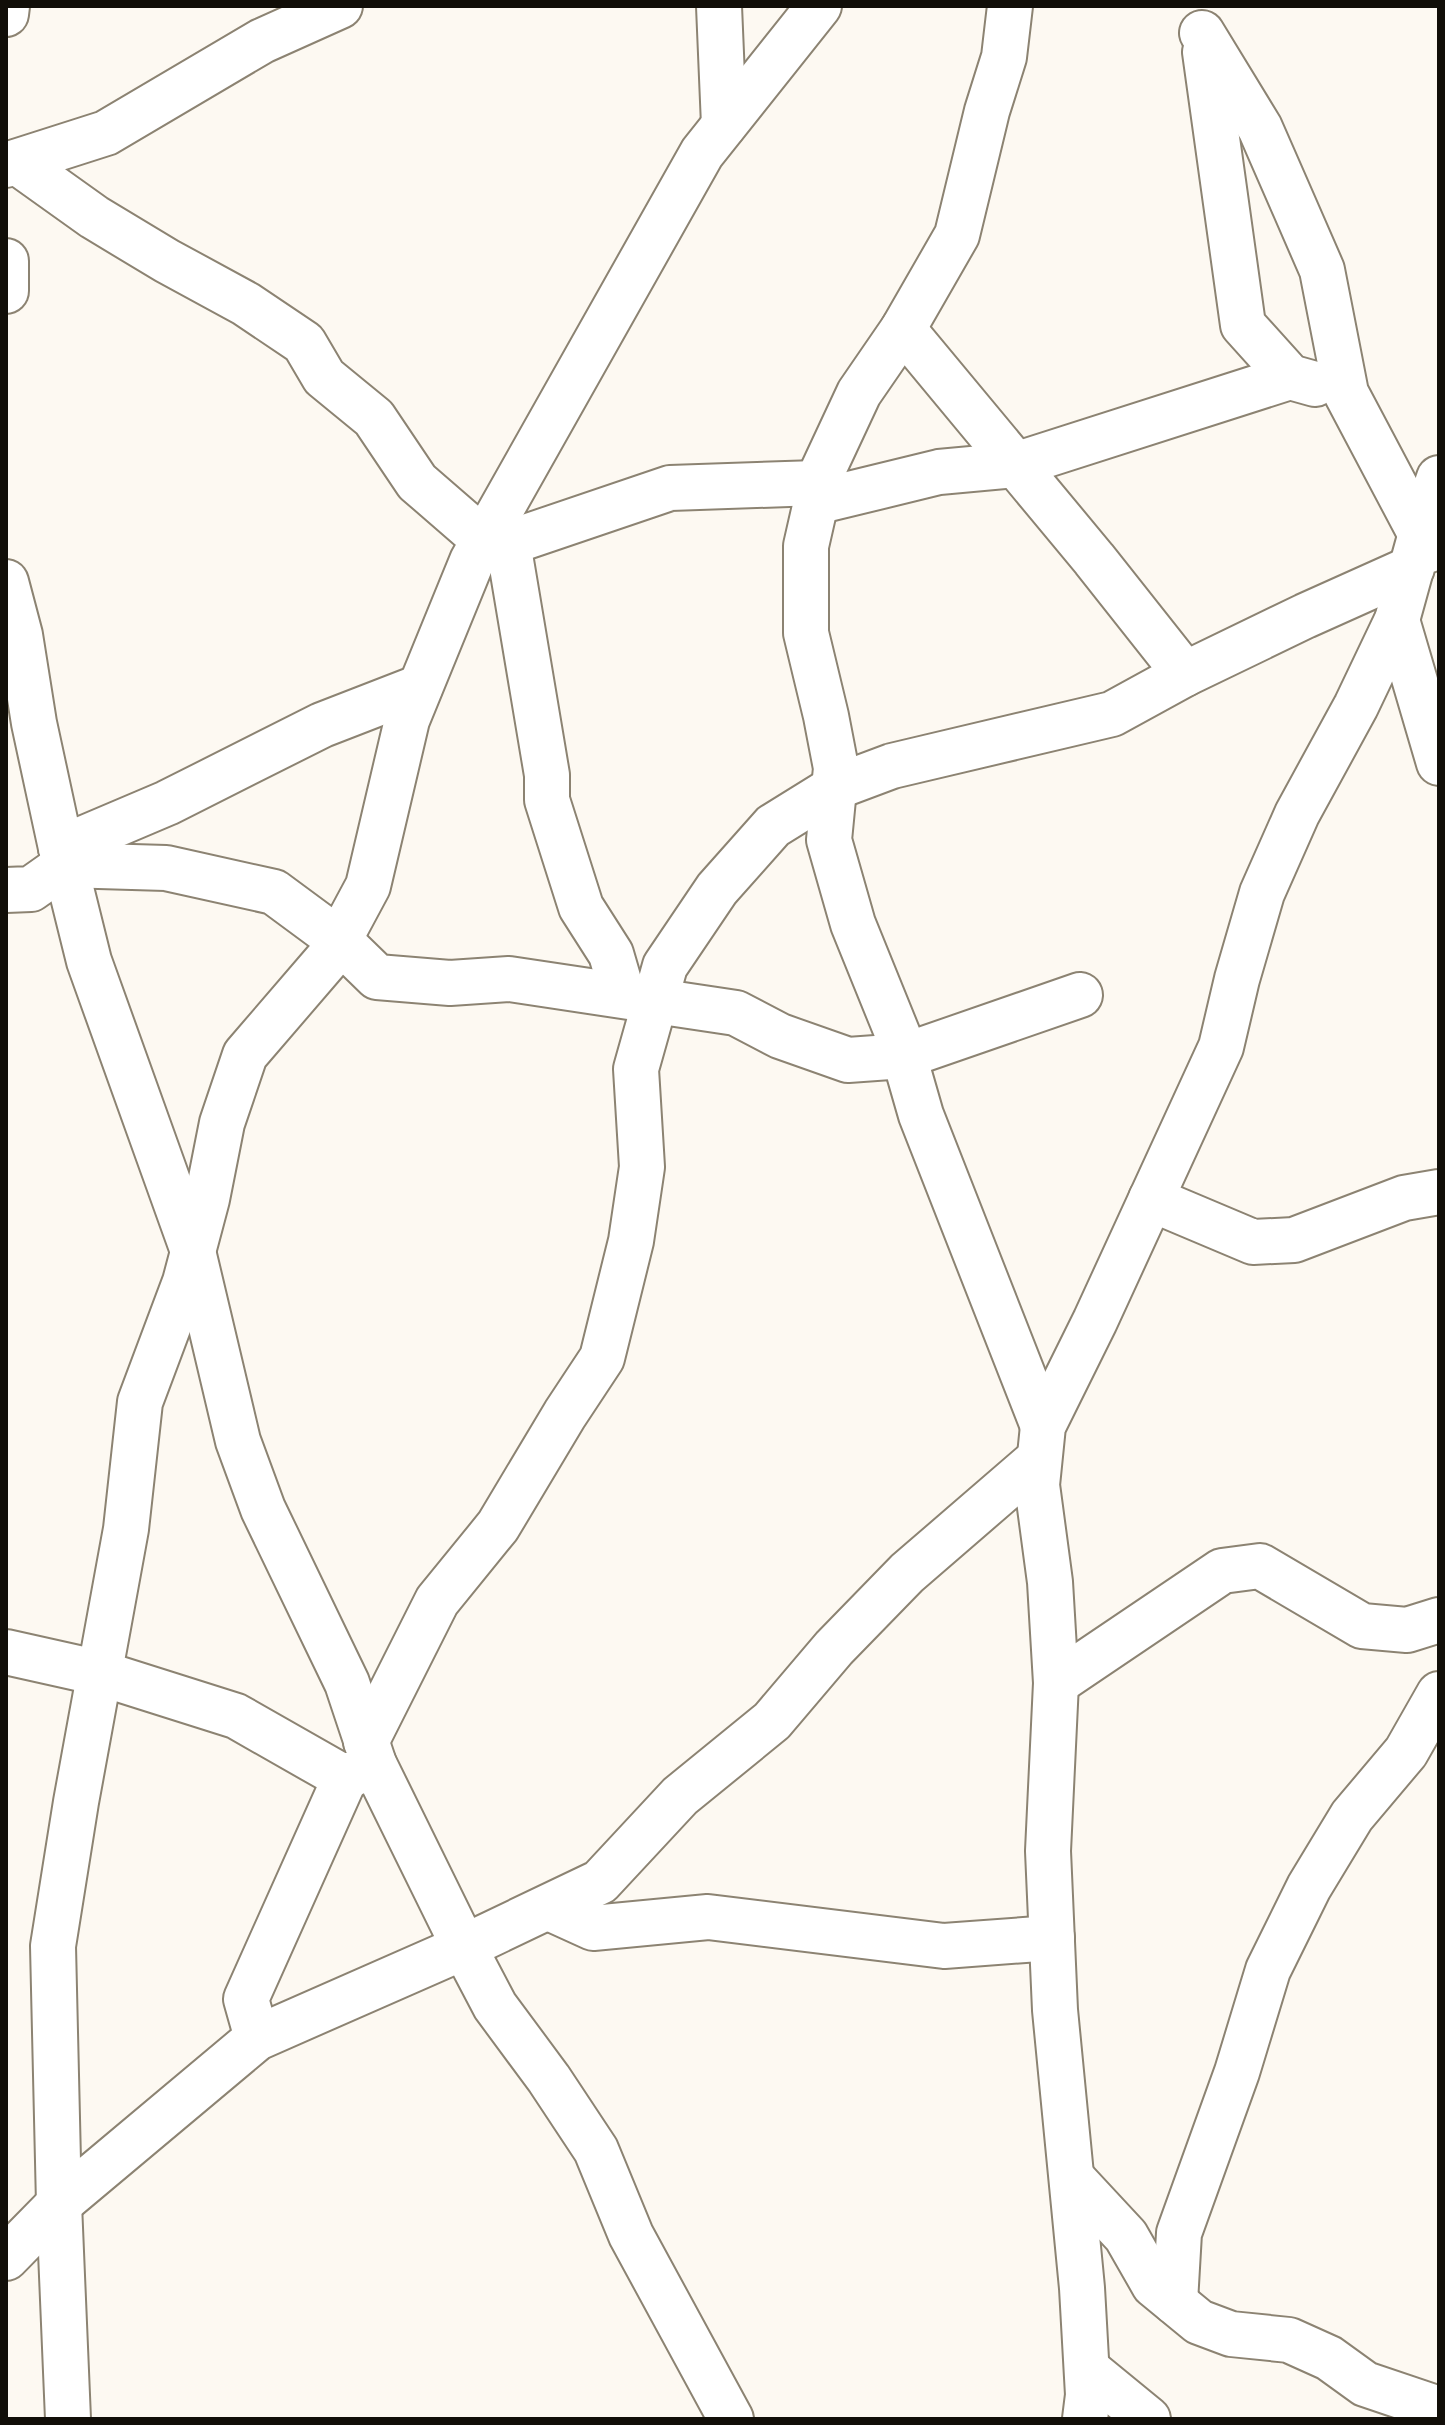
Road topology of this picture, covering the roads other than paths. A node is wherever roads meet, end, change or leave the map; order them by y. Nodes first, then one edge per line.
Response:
1 (7, 6) edge
2 (340, 6) edge
3 (719, 6) edge
4 (819, 6) edge
5 (1010, 6) edge
6 (6, 14) edge
7 (1201, 19) edge
8 (724, 125) junction
9 (12, 164) edge
10 (6, 261) edge
11 (6, 291) edge
12 (903, 329) junction
13 (1290, 377) junction
14 (1346, 393) junction
15 (1015, 465) junction
16 (1439, 478) edge
17 (816, 493) junction
18 (496, 541) junction
19 (1424, 557) edge
20 (6, 582) edge
21 (1397, 620) junction
22 (1185, 674) junction
23 (420, 687) junction
24 (1439, 763) edge
25 (836, 787) junction
26 (63, 857) junction
27 (6, 890) edge
28 (339, 940) junction
29 (1080, 995) dead end
30 (639, 998) junction
31 (904, 1056) junction
32 (1439, 1192) edge
33 (1151, 1199) junction
34 (193, 1251) junction
35 (1041, 1442) junction
36 (1439, 1620) edge
37 (6, 1652) edge
38 (100, 1673) junction
39 (1056, 1683) junction
40 (1439, 1694) edge
41 (362, 1762) junction
42 (549, 1908) junction
43 (1052, 1938) junction
44 (464, 1947) junction
45 (257, 2038) junction
46 (1073, 2179) junction
47 (59, 2204) junction
48 (6, 2258) edge
49 (1175, 2302) junction
50 (1087, 2369) junction
51 (1439, 2409) edge
52 (68, 2419) edge
53 (731, 2419) edge
54 (1085, 2419) edge
55 (1148, 2419) edge

1 - 6 street
2 - 9 street
3 - 8 street
4 - 8 street
5 - 12 street
7 - 13 street
7 - 14 street
8 - 18 street
9 - 18 street
10 - 11 street
12 - 15 street
12 - 17 street
13 - 14 street
13 - 15 street
14 - 19 street
15 - 17 street
15 - 22 street
16 - 19 street
17 - 18 street
17 - 25 street
18 - 23 street
18 - 30 street
19 - 21 street
19 - 22 street
20 - 26 street
21 - 24 street
21 - 33 street
22 - 25 street
23 - 26 street
23 - 28 street
25 - 30 street
25 - 31 street
26 - 27 street
26 - 28 street
26 - 34 street
28 - 30 street
28 - 34 street
29 - 31 street
30 - 31 street
30 - 41 street
31 - 35 street
32 - 33 street
33 - 35 street
34 - 38 street
34 - 41 street
35 - 39 street
35 - 42 street
36 - 39 street
37 - 38 street
38 - 41 street
38 - 47 street
39 - 43 street
40 - 49 street
41 - 44 street
41 - 45 street
42 - 43 street
42 - 44 street
43 - 46 street
44 - 45 street
44 - 53 street
45 - 47 street
46 - 49 street
46 - 50 street
47 - 48 street
47 - 52 street
49 - 51 street
50 - 54 street
50 - 55 street

